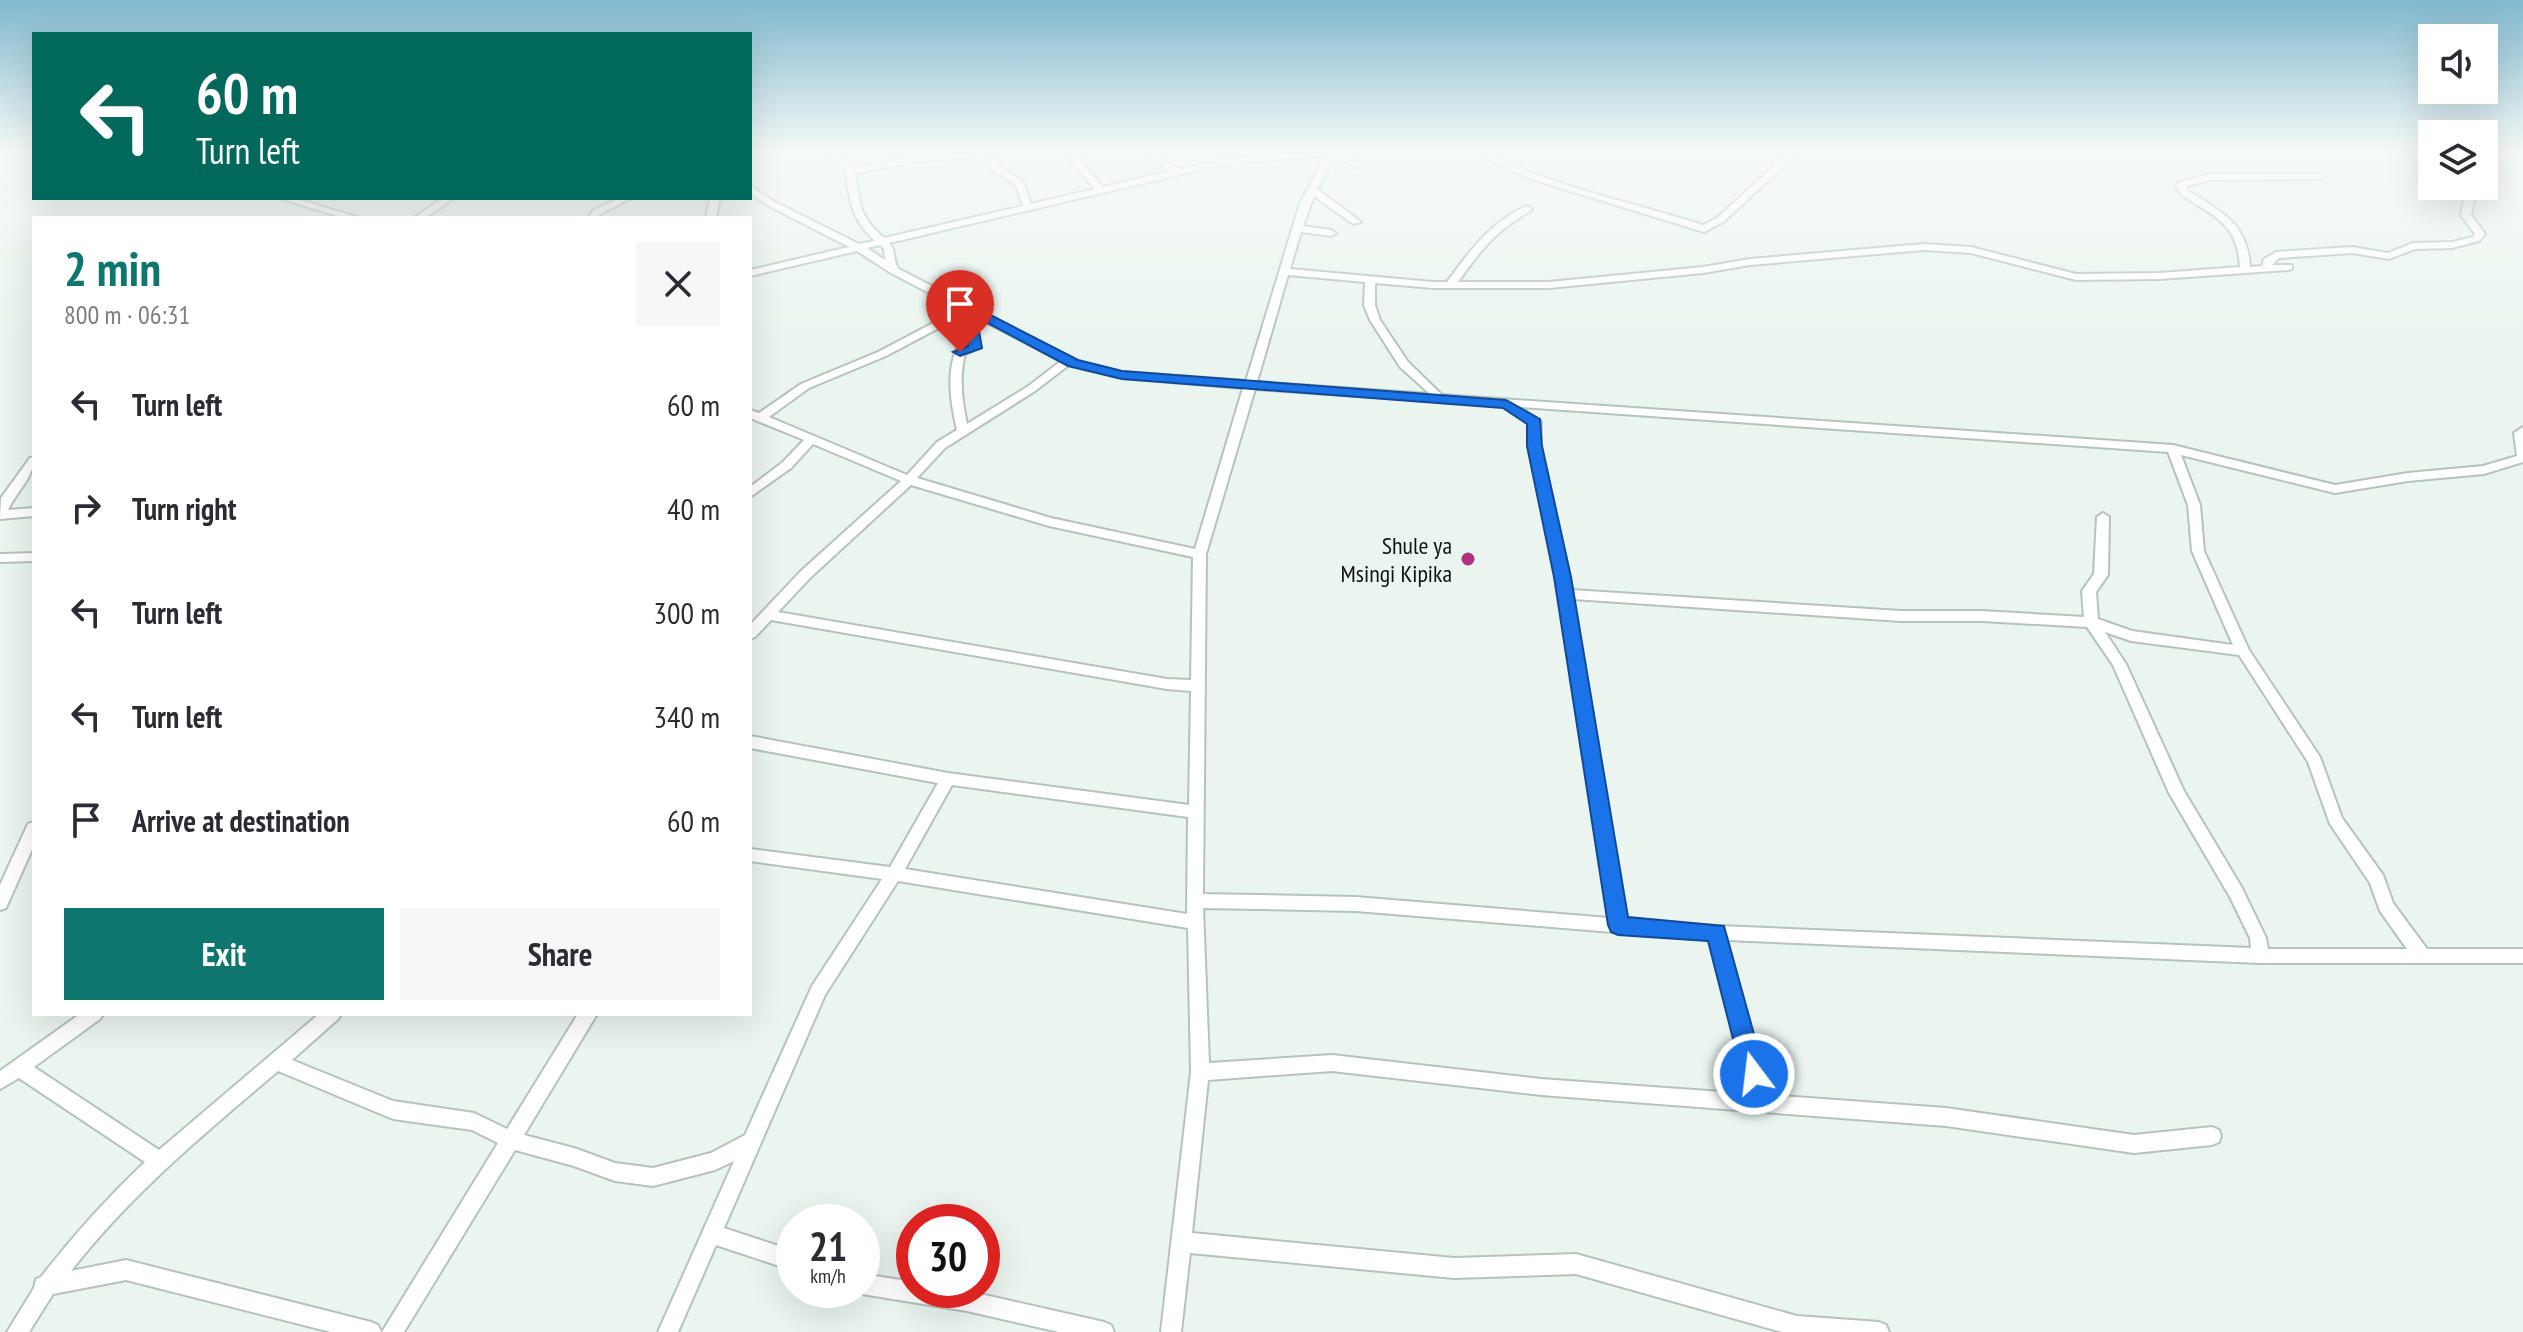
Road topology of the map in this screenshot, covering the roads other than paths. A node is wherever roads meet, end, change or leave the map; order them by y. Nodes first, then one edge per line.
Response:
1 (790, 213) edge
2 (857, 213) edge
3 (1007, 213) edge
4 (1302, 213) edge
5 (1344, 213) edge
6 (1520, 213) edge
7 (1652, 213) edge
8 (1727, 213) edge
9 (2217, 213) edge
10 (2466, 213) edge
11 (1356, 222) dead end
12 (1297, 228) junction
13 (1331, 233) dead end
14 (884, 244) junction
15 (861, 249) junction
16 (2288, 267) dead end
17 (2266, 268) junction
18 (2245, 270) junction
19 (895, 271) junction
20 (1283, 271) junction
21 (752, 273) edge
22 (1371, 279) junction
23 (1450, 285) junction
24 (969, 308) junction
25 (951, 316) junction
26 (1068, 361) junction
27 (1250, 385) junction
28 (1438, 398) junction
29 (1506, 404) junction
30 (755, 415) edge
31 (963, 430) junction
32 (2523, 431) edge
33 (812, 438) junction
34 (2173, 449) junction
35 (32, 464) edge
36 (909, 480) junction
37 (752, 491) edge
38 (32, 512) edge
39 (0, 515) edge
40 (2103, 517) dead end
41 (1200, 554) junction
42 (32, 557) edge
43 (0, 558) edge
44 (1566, 594) junction
45 (768, 615) junction
46 (2091, 622) junction
47 (752, 632) edge
48 (2243, 651) junction
49 (1198, 686) junction
50 (752, 742) edge
51 (948, 779) junction
52 (1195, 812) junction
53 (32, 832) edge
54 (752, 855) edge
55 (894, 874) junction
56 (1195, 901) junction
57 (0, 903) edge
58 (1196, 922) junction
59 (1618, 925) junction
60 (1717, 933) junction
61 (2260, 956) junction
62 (2523, 956) edge
63 (2423, 957) junction
64 (91, 1016) edge
65 (330, 1016) edge
66 (587, 1016) edge
67 (278, 1063) junction
68 (18, 1067) junction
69 (1200, 1072) junction
70 (0, 1081) edge
71 (1761, 1102) junction
72 (2212, 1136) dead end
73 (510, 1140) junction
74 (752, 1141) junction
75 (158, 1160) junction
76 (711, 1233) junction
77 (1182, 1242) junction
78 (776, 1255) edge
79 (43, 1286) junction
80 (880, 1287) edge
81 (17, 1332) edge
82 (371, 1332) edge
83 (392, 1332) edge
84 (668, 1332) edge
85 (1104, 1332) edge
86 (1171, 1332) edge
87 (1879, 1332) edge

1 - 15 street
2 - 14 street
3 - 14 street
4 - 12 street
5 - 11 street
6 - 23 street
7 - 8 street
9 - 18 street
10 - 17 street
12 - 13 street
12 - 20 street
14 - 15 street
14 - 19 street
15 - 19 street
15 - 21 street
16 - 17 street
17 - 18 street
18 - 23 street
19 - 24 street
20 - 22 street
20 - 27 street
22 - 23 street
22 - 28 street
24 - 25 street
24 - 26 street
25 - 30 street
25 - 31 street
26 - 27 street
26 - 31 street
27 - 28 street
27 - 41 street
28 - 29 street
29 - 34 street
29 - 44 street
30 - 33 street
31 - 36 street
32 - 34 street
33 - 36 street
33 - 37 street
34 - 48 street
35 - 39 street
36 - 41 street
36 - 45 street
38 - 39 street
40 - 46 street
41 - 49 street
42 - 43 street
44 - 46 street
44 - 59 street
45 - 47 street
45 - 49 street
46 - 48 street
46 - 61 street
48 - 63 street
49 - 52 street
50 - 51 street
51 - 52 street
51 - 55 street
52 - 56 street
53 - 57 street
54 - 55 street
55 - 58 street
55 - 74 street
56 - 58 street
56 - 59 street
58 - 69 street
59 - 60 street
60 - 61 street
60 - 71 street
61 - 63 street
62 - 63 street
64 - 68 street
65 - 67 street
66 - 73 street
67 - 73 street
67 - 75 street
68 - 70 street
68 - 75 street
69 - 71 street
69 - 77 street
71 - 72 street
73 - 74 street
73 - 83 street
74 - 76 street
75 - 79 street
76 - 78 street
76 - 84 street
77 - 86 street
77 - 87 street
79 - 81 street
79 - 82 street
80 - 85 street

